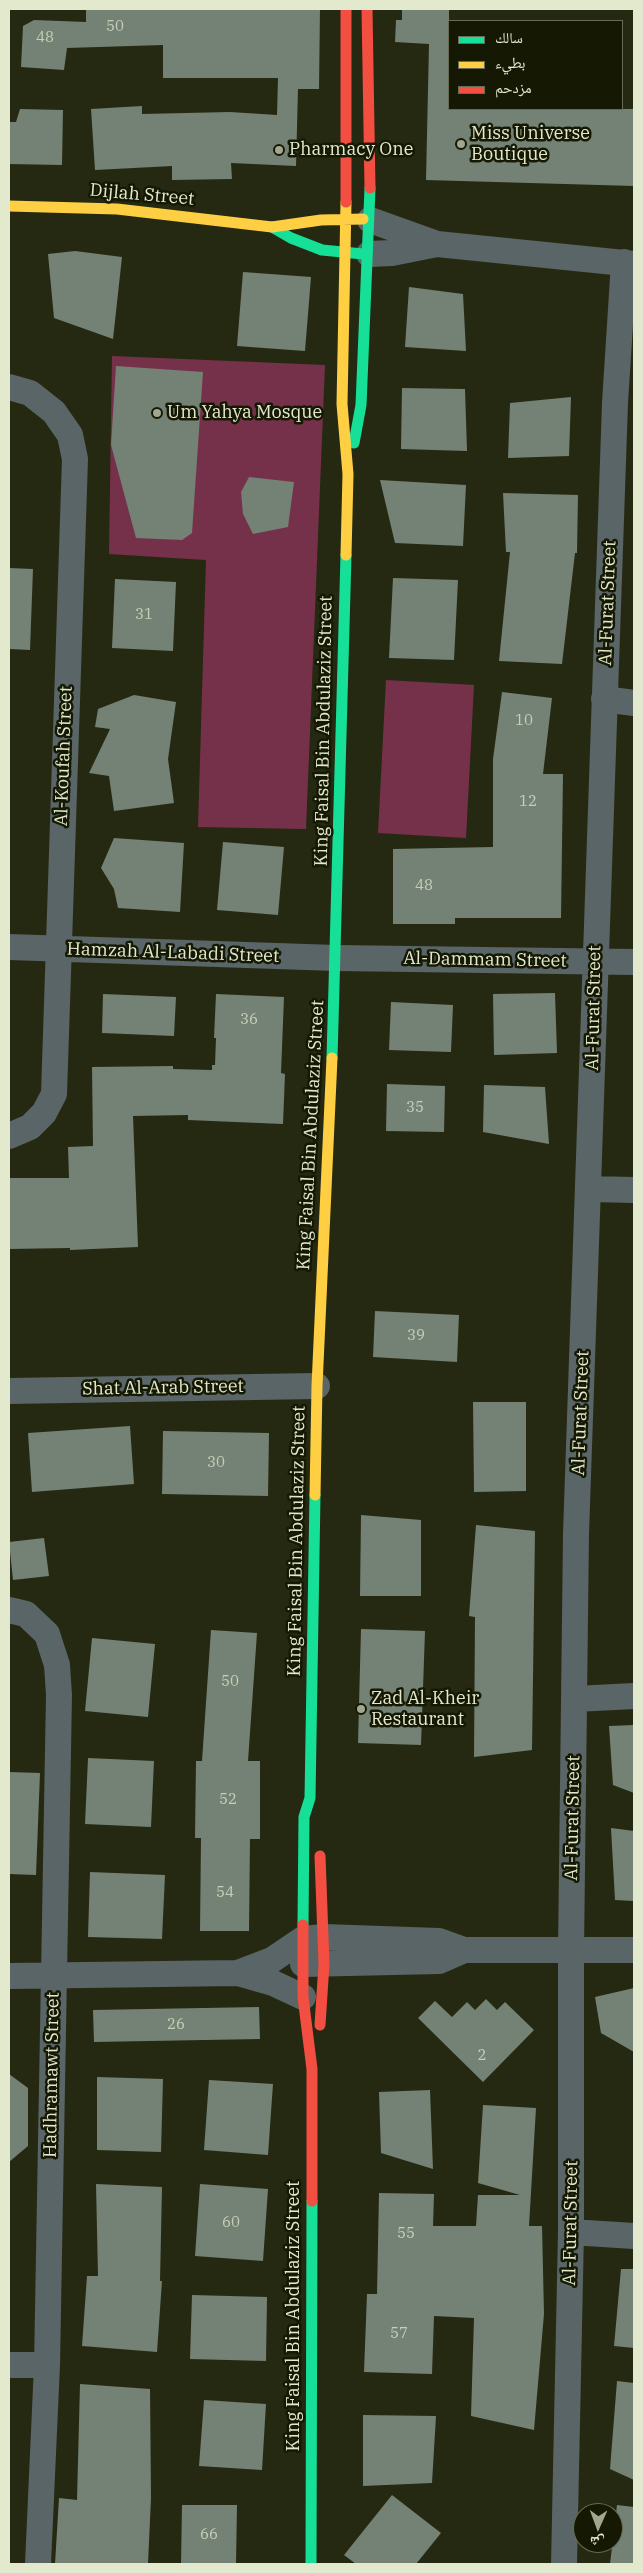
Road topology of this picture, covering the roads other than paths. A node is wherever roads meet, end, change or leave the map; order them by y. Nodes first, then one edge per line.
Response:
1 (346, 9) edge
2 (367, 9) edge
3 (9, 206) edge
4 (358, 219) junction
5 (272, 227) junction
6 (437, 244) junction
7 (357, 254) junction
8 (629, 263) edge
9 (9, 387) edge
10 (625, 405) edge
11 (348, 474) junction
12 (604, 699) junction
13 (634, 703) edge
14 (9, 947) edge
15 (58, 949) junction
16 (336, 958) junction
17 (595, 962) junction
18 (634, 962) edge
19 (9, 1136) edge
20 (590, 1189) junction
21 (634, 1190) edge
22 (317, 1386) junction
23 (9, 1391) edge
24 (9, 1610) edge
25 (634, 1696) edge
26 (575, 1699) junction
27 (310, 1798) junction
28 (318, 1816) dead end
29 (319, 1844) dead end
30 (314, 1938) junction
31 (464, 1950) junction
32 (634, 1950) edge
33 (571, 1952) junction
34 (314, 1964) junction
35 (238, 1973) junction
36 (54, 1975) junction
37 (9, 1976) edge
38 (303, 1998) junction
39 (312, 2069) junction
40 (571, 2232) junction
41 (634, 2236) edge
42 (9, 2365) edge
43 (47, 2365) junction
44 (38, 2564) edge
45 (311, 2564) edge
46 (564, 2564) edge

1 - 4 main road, King Faisal Bin Abdulaziz Street
2 - 4 main road, King Faisal Bin Abdulaziz Street
3 - 5 main road, Dijlah Street
4 - 5 main road, Dijlah Street
4 - 6 street
4 - 7 main road, King Faisal Bin Abdulaziz Street
4 - 7 main road, King Faisal Bin Abdulaziz Street
5 - 7 main road, Dijlah Street
6 - 7 street
6 - 8 street
7 - 11 main road, King Faisal Bin Abdulaziz Street
7 - 11 main road, King Faisal Bin Abdulaziz Street
8 - 10 street, Al-Furat Street
9 - 15 street, Al-Koufah Street
10 - 12 street, Al-Furat Street
11 - 16 main road, King Faisal Bin Abdulaziz Street
12 - 13 street
12 - 17 street, Al-Furat Street
14 - 15 street, Hamzah Al-Labadi Street
15 - 16 street, Hamzah Al-Labadi Street
15 - 19 street, Al-Koufah Street
16 - 17 street, Al-Dammam Street
16 - 22 main road, King Faisal Bin Abdulaziz Street
17 - 18 street, Al-Dammam Street
17 - 20 street, Al-Furat Street
20 - 21 street
20 - 26 street, Al-Furat Street
22 - 23 street, Shat Al-Arab Street
22 - 27 main road, King Faisal Bin Abdulaziz Street
24 - 36 street, Hadhramawt Street
25 - 26 street
26 - 33 street, Al-Furat Street
27 - 28 main road, King Faisal Bin Abdulaziz Street
27 - 30 main road, King Faisal Bin Abdulaziz Street
29 - 30 main road, King Faisal Bin Abdulaziz Street
30 - 31 street
30 - 34 main road, King Faisal Bin Abdulaziz Street
30 - 34 main road, King Faisal Bin Abdulaziz Street
30 - 35 street
31 - 33 street
31 - 34 street
32 - 33 street
33 - 40 street, Al-Furat Street
34 - 38 main road, King Faisal Bin Abdulaziz Street
34 - 39 main road, King Faisal Bin Abdulaziz Street
35 - 36 street
35 - 38 street
36 - 37 street
36 - 43 street, Hadhramawt Street
38 - 39 main road, King Faisal Bin Abdulaziz Street
39 - 45 main road, King Faisal Bin Abdulaziz Street
40 - 41 street
40 - 46 street, Al-Furat Street
42 - 43 street
43 - 44 street, Hadhramawt Street

